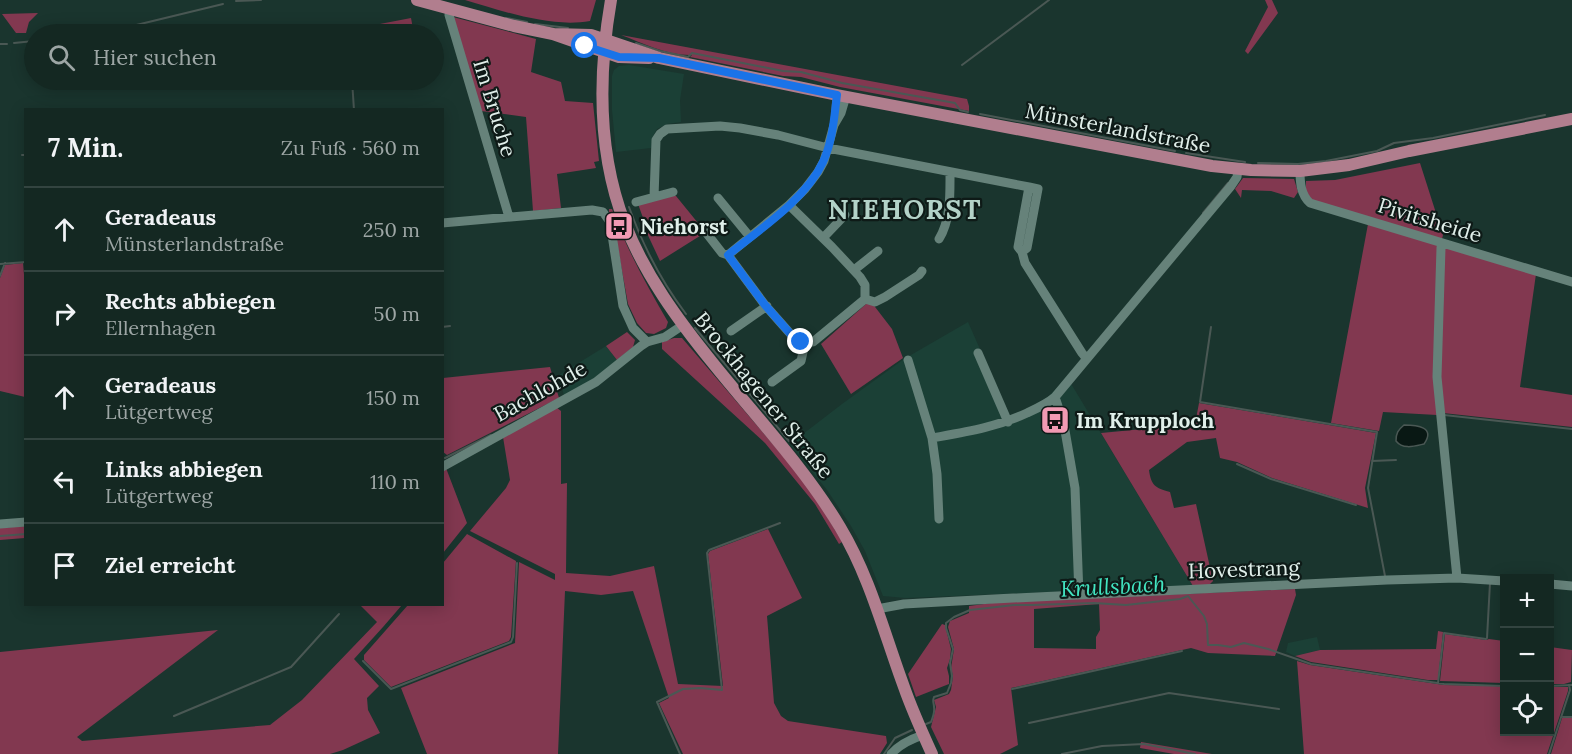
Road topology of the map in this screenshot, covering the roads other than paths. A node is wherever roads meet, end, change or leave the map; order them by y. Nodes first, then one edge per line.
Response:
1 (417, 0) edge
2 (611, 0) edge
3 (450, 9) junction
4 (604, 46) junction
5 (842, 95) junction
6 (1572, 119) edge
7 (828, 148) junction
8 (1238, 169) junction
9 (1300, 171) junction
10 (950, 172) junction
11 (673, 192) dead end
12 (654, 197) junction
13 (718, 198) dead end
14 (636, 202) dead end
15 (789, 205) junction
16 (845, 215) dead end
17 (509, 217) junction
18 (444, 223) edge
19 (701, 226) dead end
20 (750, 237) junction
21 (823, 238) junction
22 (939, 239) dead end
23 (1442, 243) junction
24 (878, 251) dead end
25 (728, 255) junction
26 (854, 270) junction
27 (922, 271) dead end
28 (1572, 282) edge
29 (865, 298) junction
30 (766, 306) junction
31 (683, 325) junction
32 (731, 331) dead end
33 (647, 342) junction
34 (805, 343) junction
35 (978, 353) dead end
36 (1086, 358) junction
37 (909, 360) dead end
38 (772, 382) dead end
39 (1055, 397) junction
40 (1008, 422) junction
41 (932, 438) junction
42 (444, 466) edge
43 (939, 519) dead end
44 (24, 522) edge
45 (0, 524) edge
46 (1457, 578) junction
47 (1500, 581) edge
48 (1554, 584) edge
49 (1572, 586) edge
50 (1079, 595) junction
51 (877, 609) junction
52 (923, 735) junction
53 (891, 754) edge
54 (932, 754) edge

1 - 3 main road
2 - 4 main road, Brockhagener Straße
3 - 4 main road, Münsterlandstraße
3 - 17 street, Im Bruche
4 - 5 main road, Münsterlandstraße
4 - 31 main road, Brockhagener Straße
5 - 7 street
5 - 8 main road, Münsterlandstraße
6 - 9 main road, Münsterlandstraße
7 - 10 street
7 - 12 street
7 - 15 street
8 - 9 main road, Münsterlandstraße
8 - 36 street
9 - 23 street, Pivitsheide
10 - 22 street
10 - 36 street
11 - 12 street
12 - 14 street
13 - 20 street
15 - 20 street
15 - 21 street
16 - 21 street
17 - 18 street
17 - 33 street
19 - 25 street
20 - 25 street
21 - 26 street
23 - 28 street, Pivitsheide
23 - 46 street
24 - 26 street
25 - 30 street
26 - 29 street
27 - 29 street
29 - 34 street
30 - 32 street
30 - 34 street
31 - 33 street, Bachlohde
31 - 51 main road, Brockhagener Straße
33 - 42 street, Bachlohde
34 - 38 street
35 - 40 street
36 - 39 street
37 - 41 street
39 - 40 street
39 - 50 street
40 - 41 street
41 - 43 street
44 - 45 street
46 - 47 street, Hovestrang
46 - 50 street, Hovestrang
48 - 49 street
50 - 51 street, Hovestrang
51 - 52 main road, Brockhagener Straße
52 - 53 street
52 - 54 main road, Brockhagener Straße

